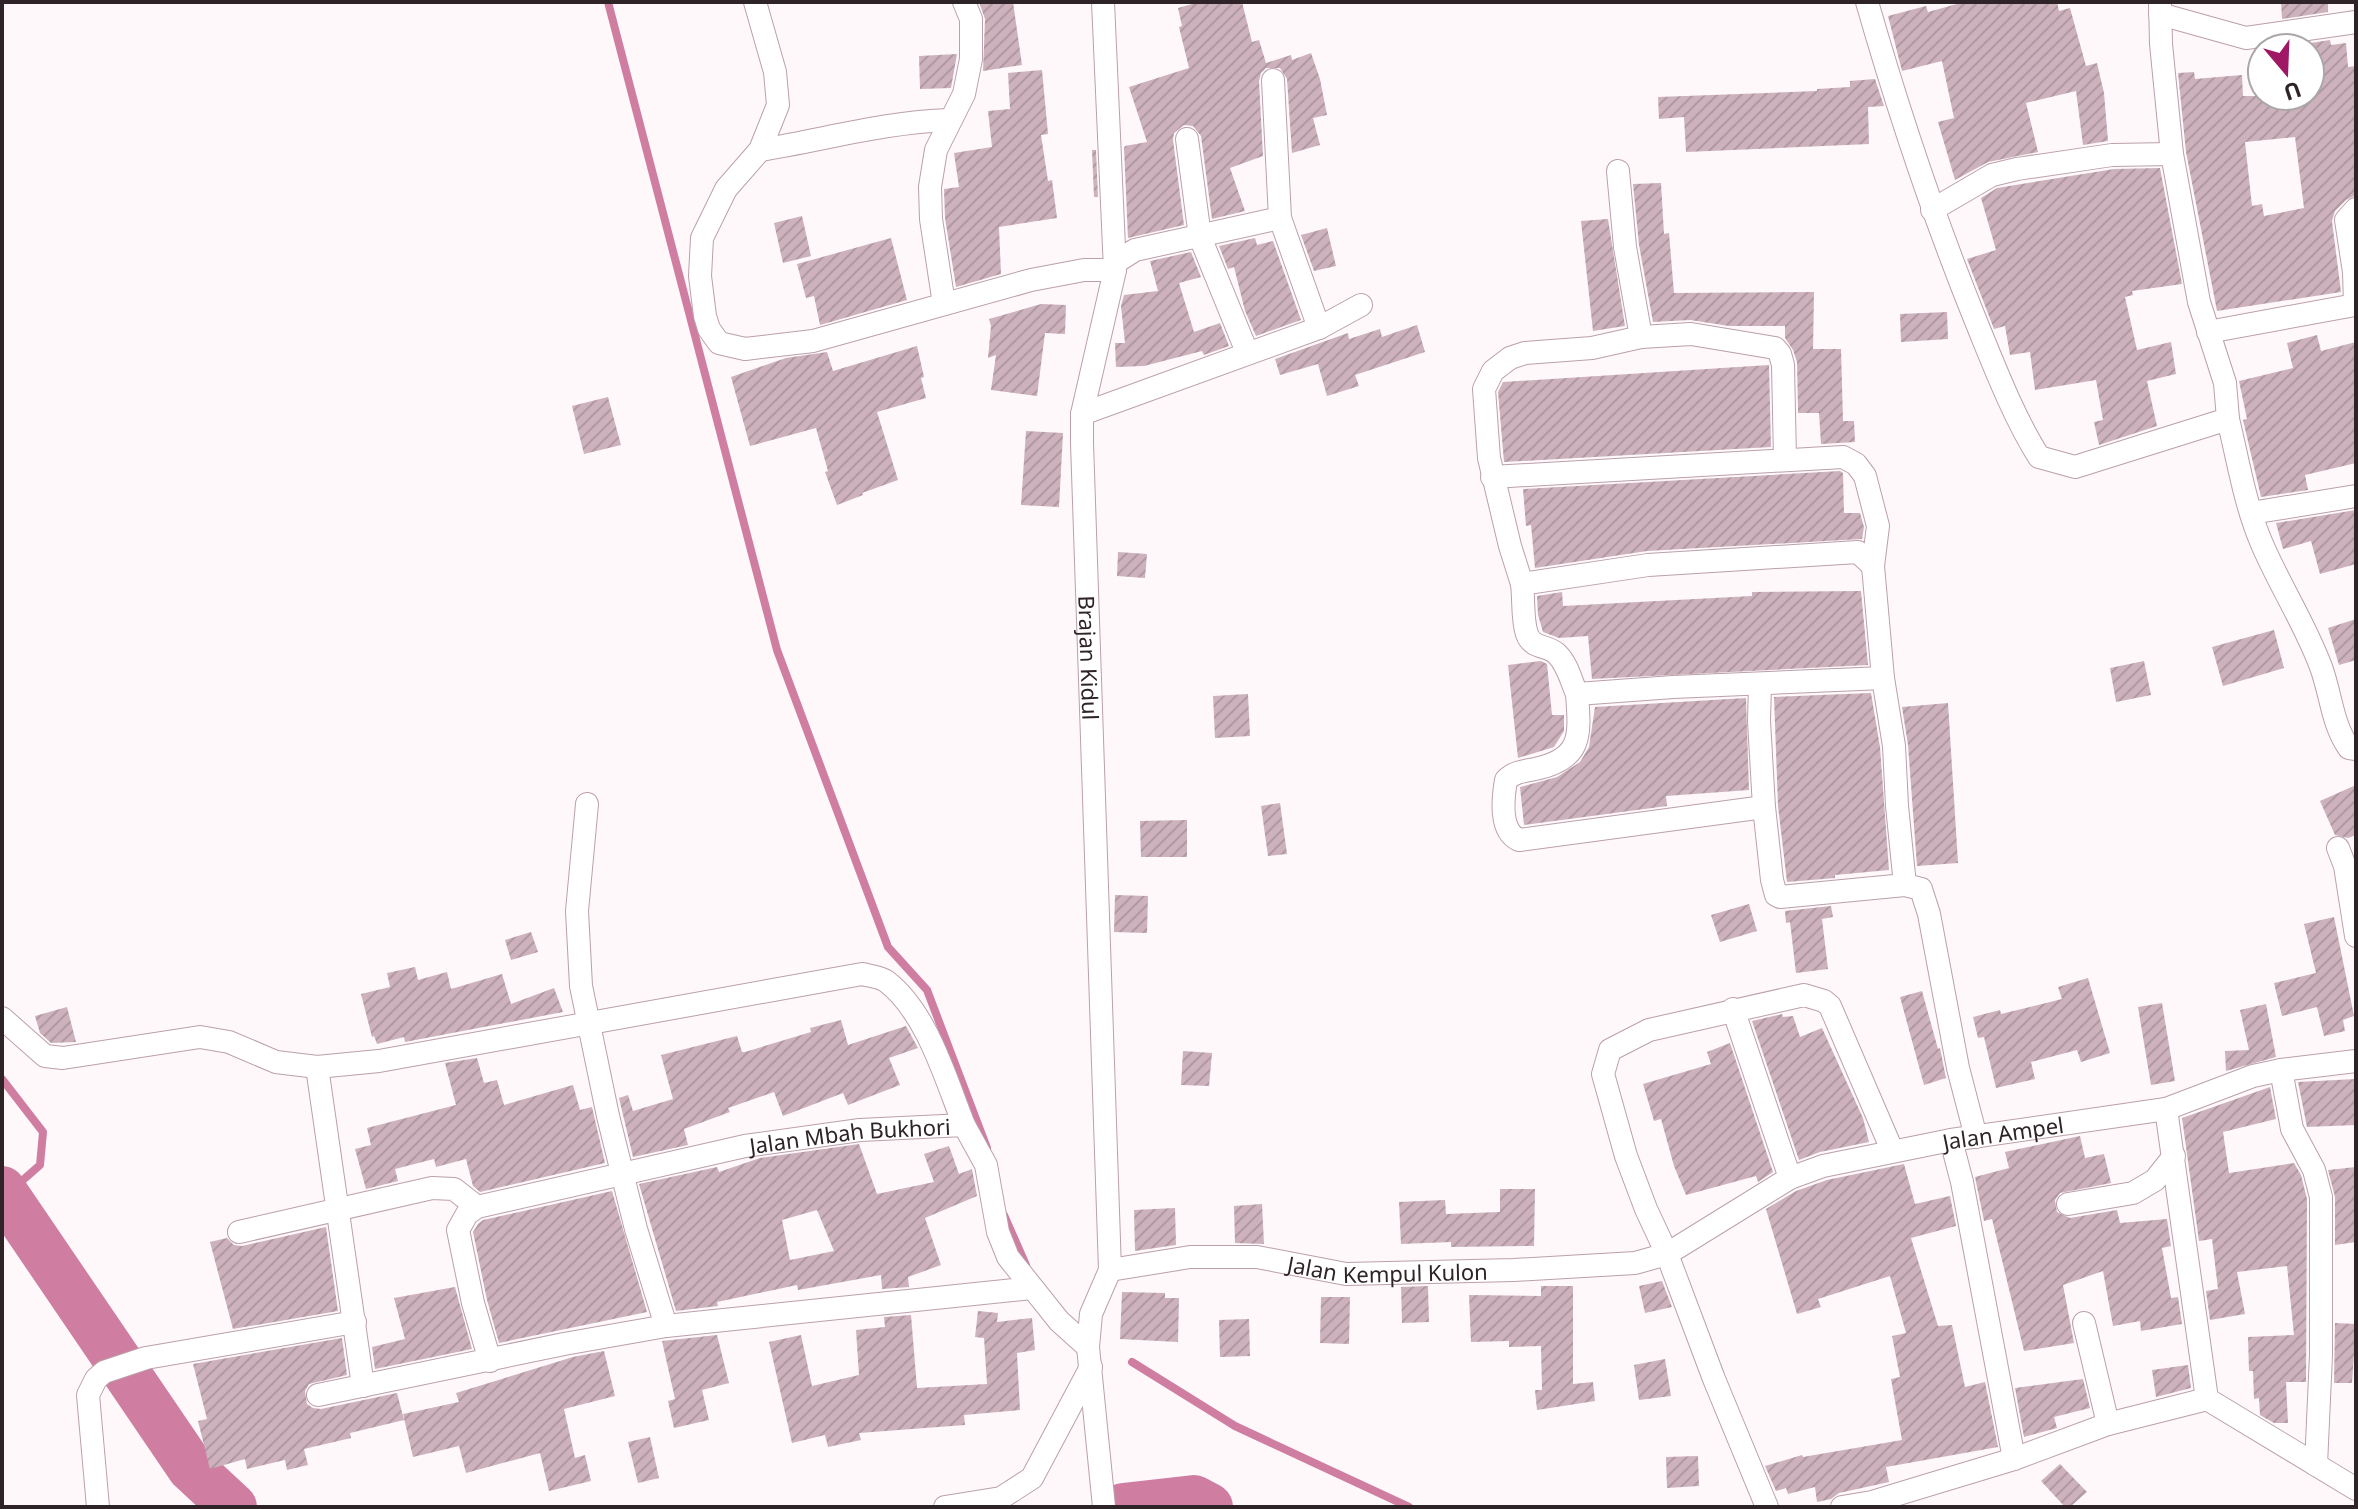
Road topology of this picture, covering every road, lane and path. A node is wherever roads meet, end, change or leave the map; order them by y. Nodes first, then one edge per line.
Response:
1 (755, 2) edge
2 (964, 2) edge
3 (1103, 2) edge
4 (1867, 2) edge
5 (2160, 8) edge
6 (2356, 22) edge
7 (1273, 80) dead end
8 (949, 120) junction
9 (1187, 139) dead end
10 (760, 150) junction
11 (2172, 154) junction
12 (1618, 171) dead end
13 (2356, 209) edge
14 (1932, 210) junction
15 (1280, 218) junction
16 (1200, 237) junction
17 (1116, 266) junction
18 (944, 304) junction
19 (1361, 305) dead end
20 (2356, 306) edge
21 (1319, 328) junction
22 (2208, 332) junction
23 (1641, 337) junction
24 (1247, 352) junction
25 (1082, 414) junction
26 (2228, 419) junction
27 (1785, 459) junction
28 (1492, 477) junction
29 (2356, 496) edge
30 (2251, 513) junction
31 (1873, 566) junction
32 (1522, 584) junction
33 (1883, 678) junction
34 (1760, 685) junction
35 (1577, 694) junction
36 (2356, 749) edge
37 (587, 804) dead end
38 (1764, 807) junction
39 (2338, 848) dead end
40 (1905, 885) junction
41 (2356, 936) edge
42 (1733, 1009) junction
43 (2, 1018) edge
44 (591, 1024) junction
45 (2356, 1061) edge
46 (317, 1067) junction
47 (2281, 1070) junction
48 (2166, 1109) junction
49 (964, 1125) junction
50 (1976, 1137) junction
51 (1951, 1140) junction
52 (1892, 1150) junction
53 (2174, 1156) junction
54 (622, 1172) junction
55 (1790, 1178) junction
56 (2068, 1204) dead end
57 (477, 1207) junction
58 (338, 1210) junction
59 (239, 1232) dead end
60 (1667, 1254) junction
61 (1110, 1270) junction
62 (1032, 1288) junction
63 (355, 1322) junction
64 (2084, 1323) dead end
65 (666, 1326) junction
66 (1090, 1357) junction
67 (490, 1361) junction
68 (363, 1386) junction
69 (318, 1395) dead end
70 (2207, 1399) junction
71 (2108, 1424) junction
72 (2014, 1459) junction
73 (2316, 1465) junction
74 (2356, 1489) edge
75 (98, 1507) edge
76 (945, 1507) edge
77 (1104, 1507) edge
78 (1767, 1507) edge
79 (1842, 1507) edge

1 - 10 street
2 - 8 street
3 - 17 street, Brajan Kidul
4 - 14 street
5 - 6 street
5 - 11 street
7 - 15 street
8 - 10 street
8 - 18 street
9 - 16 street
10 - 18 street
11 - 14 street
11 - 22 street
12 - 23 street
13 - 20 street
14 - 26 street
15 - 16 street
15 - 21 street
16 - 17 street
16 - 24 street
17 - 18 street
17 - 25 street, Brajan Kidul
19 - 21 street
20 - 22 street
21 - 24 street
22 - 26 street
23 - 27 street
23 - 28 street
24 - 25 street
25 - 61 street, Brajan Kidul
26 - 30 street
27 - 28 street
27 - 31 street
28 - 32 street
29 - 30 street
30 - 36 street
31 - 32 street
31 - 33 street
32 - 35 street
33 - 34 street
33 - 40 street
34 - 35 street
34 - 38 street
35 - 38 street
37 - 44 street
38 - 40 street
39 - 41 street
40 - 50 street
42 - 52 street
42 - 55 street
42 - 60 street
43 - 46 street
44 - 46 street
44 - 49 street
44 - 54 street
45 - 47 street, Jalan Ampel
46 - 58 street
47 - 48 street, Jalan Ampel
47 - 73 street
48 - 50 street, Jalan Ampel
48 - 53 street
49 - 54 street, Jalan Mbah Bukhori
49 - 62 street, Jalan Mbah Bukhori
50 - 51 street, Jalan Ampel
51 - 52 street, Jalan Ampel
51 - 72 street
52 - 55 street, Jalan Ampel
53 - 56 street
53 - 70 street
54 - 57 street, Jalan Mbah Bukhori
54 - 65 street
55 - 60 street, Jalan Ampel
57 - 58 street
57 - 67 street
58 - 59 street
58 - 63 street
60 - 61 street, Jalan Kempul Kulon
60 - 78 street
61 - 66 street, Brajan Kidul
62 - 65 street
62 - 66 street, Jalan Mbah Bukhori
63 - 68 street
63 - 75 street
64 - 71 street
65 - 67 street
66 - 76 street
66 - 77 street
67 - 68 street
68 - 69 street
70 - 71 street
70 - 73 street
71 - 72 street
72 - 79 street
73 - 74 street

